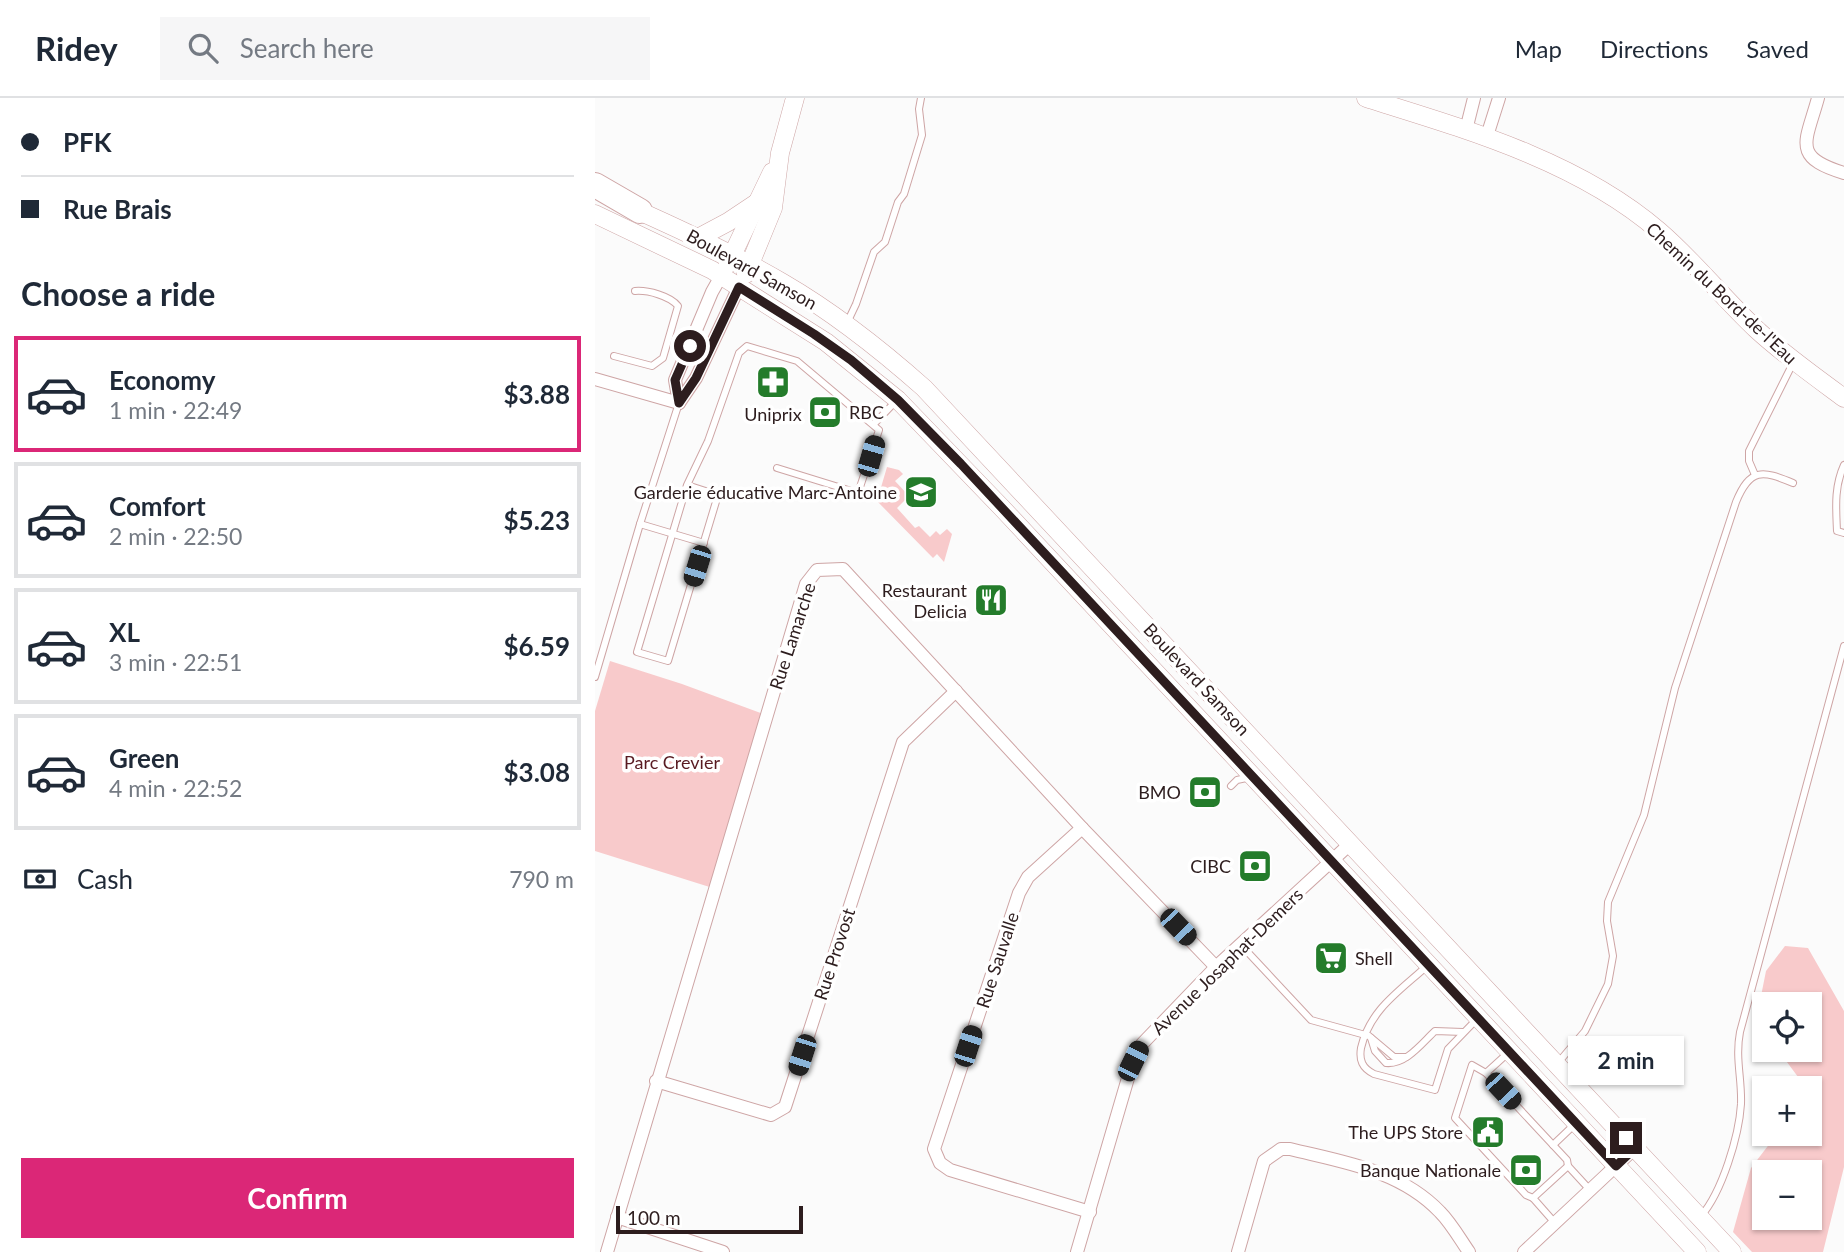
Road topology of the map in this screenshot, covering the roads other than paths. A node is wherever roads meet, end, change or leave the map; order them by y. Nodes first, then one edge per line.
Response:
1 (795, 98) edge
2 (921, 98) edge
3 (1366, 98) edge
4 (1474, 98) edge
5 (1499, 98) edge
6 (1818, 98) edge
7 (1466, 130) junction
8 (1486, 136) junction
9 (781, 153) junction
10 (1844, 173) edge
11 (595, 185) edge
12 (595, 191) edge
13 (759, 202) junction
14 (640, 211) junction
15 (595, 214) edge
16 (698, 238) junction
17 (733, 256) junction
18 (750, 265) junction
19 (722, 276) junction
20 (739, 287) junction
21 (635, 291) dead end
22 (846, 325) junction
23 (614, 356) dead end
24 (1794, 361) junction
25 (595, 379) edge
26 (1844, 398) edge
27 (898, 400) junction
28 (679, 403) junction
29 (874, 424) junction
30 (1844, 465) edge
31 (777, 468) dead end
32 (1755, 475) junction
33 (1793, 483) dead end
34 (687, 485) junction
35 (640, 524) junction
36 (672, 533) junction
37 (1844, 533) edge
38 (704, 543) junction
39 (1844, 646) edge
40 (595, 677) edge
41 (956, 691) junction
42 (1253, 776) junction
43 (1231, 786) dead end
44 (1082, 828) junction
45 (1350, 844) junction
46 (1332, 861) junction
47 (1241, 945) junction
48 (1428, 965) junction
49 (1216, 967) junction
50 (1478, 1018) junction
51 (1463, 1032) junction
52 (1364, 1035) junction
53 (1510, 1051) junction
54 (1556, 1064) junction
55 (1486, 1073) junction
56 (656, 1081) junction
57 (1576, 1123) junction
58 (1553, 1145) junction
59 (1635, 1148) junction
60 (1568, 1166) junction
61 (1616, 1166) junction
62 (1590, 1190) junction
63 (1533, 1198) junction
64 (1090, 1212) junction
65 (617, 1217) junction
66 (1699, 1217) junction
67 (1555, 1223) junction
68 (607, 1252) edge
69 (723, 1252) edge
70 (1077, 1252) edge
71 (1238, 1252) edge
72 (1469, 1252) edge
73 (1524, 1252) edge
74 (1697, 1252) edge
75 (1732, 1252) edge

1 - 9 street
2 - 22 lane
3 - 7 street, Chemin du Bord-de-l'Eau
4 - 7 street
5 - 8 street
6 - 10 street
7 - 8 street, Chemin du Bord-de-l'Eau
8 - 24 street, Chemin du Bord-de-l'Eau
9 - 13 street
9 - 18 street
11 - 14 highway
12 - 14 street, Boulevard Samson
13 - 16 street
13 - 17 street
14 - 16 street, Boulevard Samson
15 - 19 street, Boulevard Samson
16 - 17 street, Boulevard Samson
17 - 18 street, Boulevard Samson
17 - 19 street
18 - 20 street
18 - 22 street, Boulevard Samson
19 - 20 street, Boulevard Samson
19 - 28 street
20 - 27 street, Boulevard Samson
20 - 28 street
21 - 23 lane
22 - 45 street, Boulevard Samson
24 - 26 street, Chemin du Bord-de-l'Eau
24 - 32 lane
25 - 28 street
27 - 29 lane
27 - 42 street, Boulevard Samson
28 - 35 lane
29 - 31 lane
29 - 34 lane
30 - 37 lane
32 - 33 lane
32 - 54 lane
34 - 36 lane
34 - 38 lane
35 - 36 lane
35 - 40 lane
36 - 38 lane
36 - 38 lane
39 - 66 lane
41 - 44 street, Rue Lamarche
41 - 56 street, Rue Provost
41 - 56 street, Rue Lamarche
42 - 43 lane
42 - 46 street, Boulevard Samson
44 - 49 street, Rue Lamarche
44 - 64 street, Rue Sauvalle
45 - 46 street, Avenue Josaphat-Demers
45 - 54 street, Boulevard Samson
46 - 47 street, Avenue Josaphat-Demers
46 - 48 street, Boulevard Samson
47 - 49 street, Avenue Josaphat-Demers
47 - 52 lane
48 - 50 street, Boulevard Samson
48 - 52 lane
49 - 64 street, Avenue Josaphat-Demers
50 - 51 lane
50 - 53 street, Boulevard Samson
51 - 52 lane
51 - 52 lane
53 - 55 lane
53 - 57 street, Boulevard Samson
54 - 59 street, Boulevard Samson
55 - 58 lane
55 - 63 lane
56 - 65 street, Rue Lamarche
57 - 58 lane
57 - 61 street, Boulevard Samson
58 - 60 lane
59 - 61 street
59 - 66 street, Boulevard Samson
60 - 62 lane
60 - 63 lane
61 - 62 street
61 - 74 street, Boulevard Samson
62 - 67 street
63 - 67 lane
64 - 70 street, Avenue Josaphat-Demers
65 - 68 street, Rue Lamarche
65 - 69 street
66 - 75 street, Boulevard Samson
67 - 73 street
71 - 72 street

